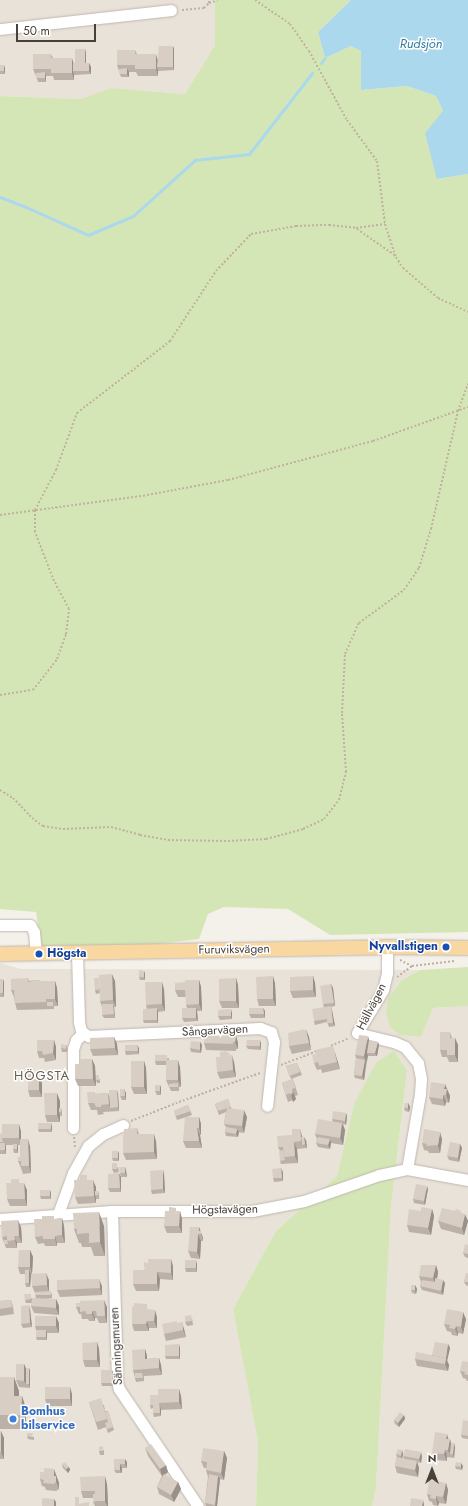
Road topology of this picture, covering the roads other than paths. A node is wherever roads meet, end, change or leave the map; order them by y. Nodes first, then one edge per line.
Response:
1 (172, 10) road end
2 (0, 29) edge
3 (0, 925) edge
4 (77, 953) junction
5 (387, 953) junction
6 (0, 954) edge
7 (36, 954) junction
8 (465, 954) edge
9 (83, 1033) junction
10 (267, 1106) dead end
11 (123, 1125) road end
12 (73, 1128) dead end
13 (407, 1169) junction
14 (468, 1180) edge
15 (112, 1211) junction
16 (58, 1214) junction
17 (0, 1219) edge
18 (198, 1506) edge

1 - 2 street
3 - 7 street
4 - 5 main road, Furuviksvägen
4 - 7 main road, Furuviksvägen
4 - 9 street
5 - 8 main road, Furuviksvägen
5 - 13 street, Hällvägen
6 - 7 main road, Furuviksvägen
9 - 10 street, Sångarvägen
9 - 12 street
11 - 16 street
13 - 14 street, Högstavägen
13 - 15 street, Högstavägen
15 - 16 street, Högstavägen
15 - 18 street, Sänningsmuren
16 - 17 street, Högstavägen

